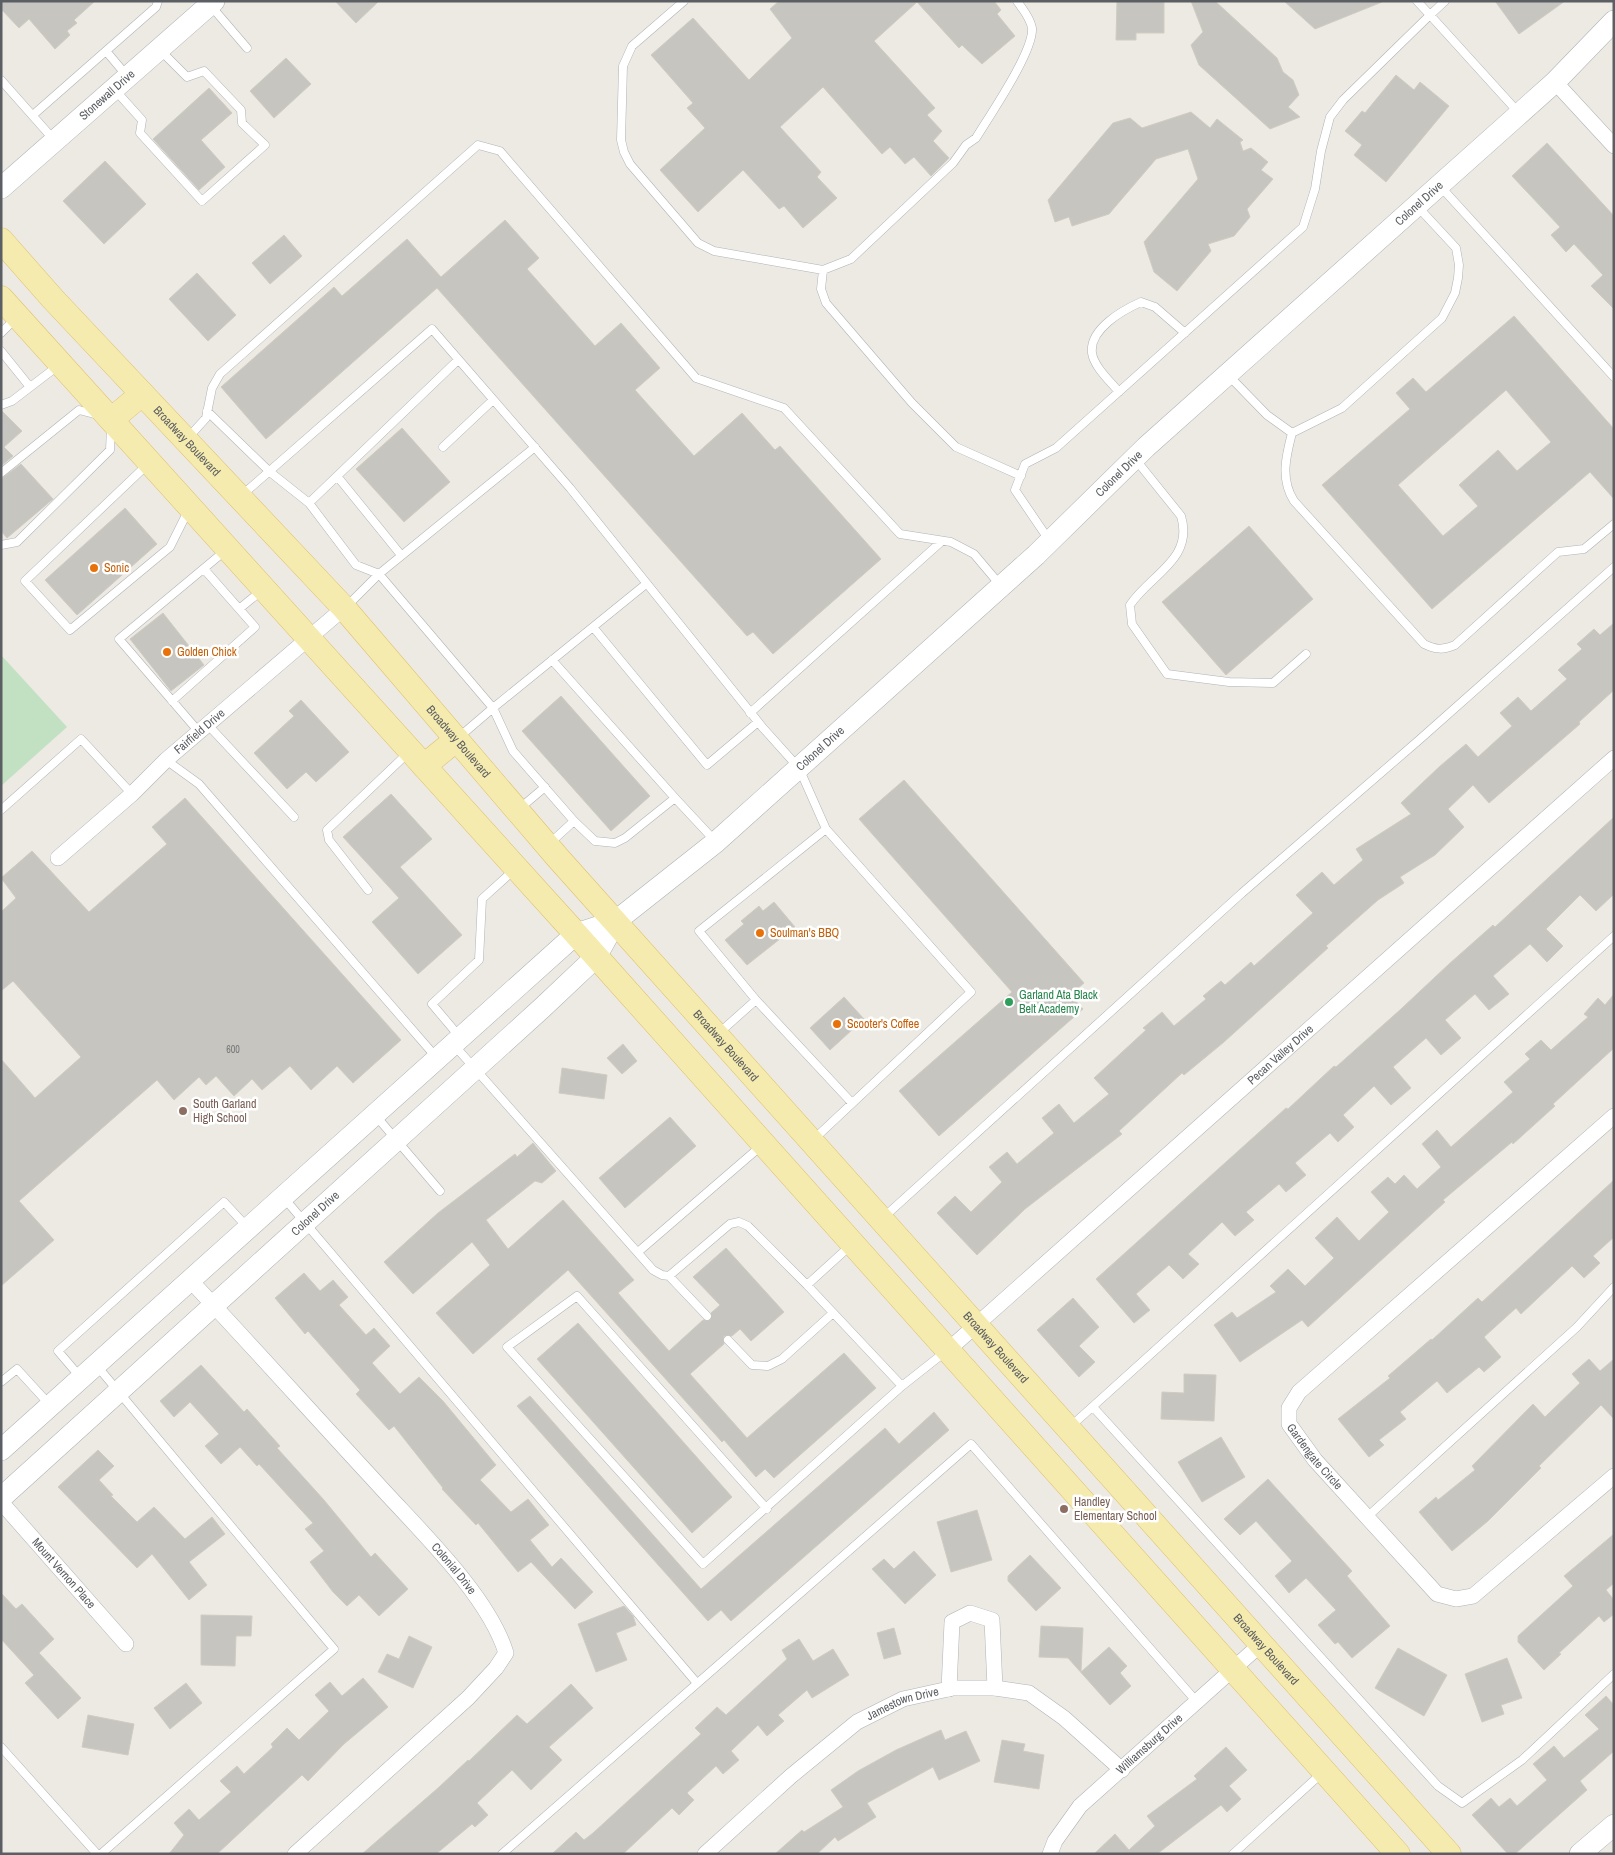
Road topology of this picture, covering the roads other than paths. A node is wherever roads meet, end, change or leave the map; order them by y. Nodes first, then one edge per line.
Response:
1 (158, 1) edge
2 (684, 1) edge
3 (1016, 1) edge
4 (1417, 1) edge
5 (1446, 1) edge
6 (212, 3) edge
7 (1430, 15) junction
8 (1614, 21) edge
9 (247, 48) dead end
10 (160, 50) junction
11 (106, 51) junction
12 (1, 80) edge
13 (1555, 82) junction
14 (122, 84) junction
15 (1519, 114) junction
16 (33, 115) junction
17 (55, 141) junction
18 (1614, 146) edge
19 (1439, 184) junction
20 (1, 188) edge
21 (1416, 205) junction
22 (1, 240) edge
23 (822, 270) junction
24 (1, 298) edge
25 (18, 316) junction
26 (1, 333) edge
27 (1185, 333) junction
28 (1, 351) edge
29 (458, 360) junction
30 (60, 363) junction
31 (1228, 374) junction
32 (1614, 377) edge
33 (30, 387) junction
34 (1120, 392) junction
35 (142, 394) junction
36 (493, 400) junction
37 (1, 405) edge
38 (207, 411) junction
39 (112, 419) junction
40 (1292, 433) junction
41 (185, 440) junction
42 (443, 447) dead end
43 (535, 447) junction
44 (1135, 458) junction
45 (150, 463) junction
46 (270, 472) junction
47 (1, 473) edge
48 (337, 476) junction
49 (1021, 476) junction
50 (239, 497) junction
51 (309, 503) junction
52 (190, 507) junction
53 (1614, 524) edge
54 (942, 540) junction
55 (1050, 541) junction
56 (1, 545) edge
57 (228, 549) junction
58 (401, 555) junction
59 (1614, 567) edge
60 (204, 569) junction
61 (379, 574) junction
62 (646, 584) junction
63 (1001, 586) junction
64 (263, 588) junction
65 (344, 608) junction
66 (239, 609) junction
67 (593, 627) junction
68 (309, 640) junction
69 (1306, 654) dead end
70 (552, 660) junction
71 (172, 700) junction
72 (493, 708) junction
73 (750, 713) junction
74 (758, 722) junction
75 (203, 728) junction
76 (456, 739) junction
77 (1614, 758) edge
78 (417, 759) junction
79 (166, 760) junction
80 (799, 768) junction
81 (545, 788) junction
82 (132, 794) junction
83 (675, 798) junction
84 (1, 810) edge
85 (517, 810) junction
86 (294, 817) dead end
87 (574, 821) junction
88 (826, 830) junction
89 (716, 842) junction
90 (547, 845) junction
91 (58, 858) dead end
92 (516, 868) junction
93 (368, 890) dead end
94 (616, 921) junction
95 (576, 934) junction
96 (1614, 936) edge
97 (596, 958) junction
98 (756, 1000) junction
99 (717, 1035) junction
100 (456, 1041) junction
101 (437, 1058) junction
102 (477, 1069) junction
103 (852, 1103) junction
104 (374, 1114) junction
105 (1614, 1116) edge
106 (793, 1120) junction
107 (396, 1140) junction
108 (812, 1141) junction
109 (763, 1144) junction
110 (440, 1191) dead end
111 (282, 1196) junction
112 (882, 1219) junction
113 (305, 1222) junction
114 (248, 1228) junction
115 (852, 1244) junction
116 (638, 1252) junction
117 (669, 1276) junction
118 (190, 1280) junction
119 (807, 1285) junction
120 (1614, 1287) edge
121 (213, 1304) junction
122 (833, 1313) junction
123 (707, 1316) dead end
124 (976, 1325) junction
125 (728, 1340) dead end
126 (947, 1351) junction
127 (89, 1371) junction
128 (1, 1382) edge
129 (902, 1386) junction
130 (119, 1389) junction
131 (51, 1406) junction
132 (1093, 1407) junction
133 (1069, 1428) junction
134 (1, 1450) edge
135 (1614, 1476) edge
136 (1, 1498) edge
137 (1, 1502) edge
138 (767, 1509) junction
139 (1367, 1517) junction
140 (126, 1644) dead end
141 (1261, 1644) junction
142 (1234, 1671) junction
143 (1614, 1674) edge
144 (696, 1682) junction
145 (996, 1688) junction
146 (949, 1689) junction
147 (1198, 1702) junction
148 (1, 1747) edge
149 (1122, 1770) junction
150 (1323, 1772) junction
151 (1614, 1825) edge
152 (99, 1854) edge
153 (295, 1854) edge
154 (502, 1854) edge
155 (705, 1854) edge
156 (1050, 1854) edge
157 (1233, 1854) edge
158 (1398, 1854) edge
159 (1449, 1854) edge
160 (1580, 1854) edge

1 - 11 lane
2 - 23 lane
3 - 23 lane
4 - 7 lane
5 - 7 lane
6 - 9 lane
6 - 10 street, Stonewall Drive
7 - 15 lane
7 - 27 lane
8 - 13 street, Colonel Drive
10 - 14 street, Stonewall Drive
10 - 14 lane
11 - 14 lane
11 - 16 lane
12 - 16 lane
13 - 15 street, Colonel Drive
13 - 18 street
14 - 17 street, Stonewall Drive
15 - 19 street, Colonel Drive
16 - 17 lane
17 - 20 street, Stonewall Drive
19 - 21 street, Colonel Drive
19 - 32 lane
21 - 31 street, Colonel Drive
21 - 40 lane
22 - 35 main road, Broadway Boulevard
23 - 49 lane
24 - 25 main road
25 - 26 lane
25 - 30 main road
27 - 34 lane
27 - 34 lane
28 - 33 lane
29 - 36 lane
29 - 46 lane
29 - 48 lane
30 - 33 lane
30 - 39 main road
31 - 40 lane
31 - 44 street, Colonel Drive
33 - 37 lane
34 - 49 lane
35 - 39 main road
35 - 41 main road, Broadway Boulevard
36 - 42 lane
36 - 43 lane
38 - 41 lane
38 - 46 lane
38 - 54 lane
39 - 45 main road
39 - 47 lane
39 - 56 lane
40 - 53 lane
41 - 50 main road, Broadway Boulevard
43 - 58 lane
43 - 62 lane
44 - 55 street, Colonel Drive
44 - 69 lane
45 - 52 main road
45 - 52 lane
46 - 50 lane
46 - 51 lane
48 - 51 lane
48 - 58 lane
49 - 55 lane
50 - 65 main road, Broadway Boulevard
51 - 61 lane
52 - 57 main road
54 - 63 lane
54 - 73 lane
55 - 63 street, Colonel Drive
57 - 60 lane
57 - 64 main road
58 - 61 lane
59 - 112 lane
60 - 66 lane
60 - 71 lane
61 - 65 lane
61 - 72 lane
62 - 67 lane
62 - 73 lane
63 - 80 street, Colonel Drive
64 - 66 lane
64 - 68 main road
65 - 68 street, Fairfield Drive
65 - 76 main road, Broadway Boulevard
66 - 71 lane
67 - 70 lane
67 - 74 lane
68 - 75 street, Fairfield Drive
68 - 78 main road
70 - 72 lane
70 - 83 lane
71 - 75 lane
72 - 76 lane
72 - 81 lane
73 - 74 lane
74 - 80 lane
75 - 79 street, Fairfield Drive
75 - 86 lane
76 - 78 main road
76 - 85 main road, Broadway Boulevard
77 - 124 street, Pecan Valley Drive
78 - 92 main road
78 - 93 lane
79 - 82 street, Fairfield Drive
79 - 101 lane
80 - 88 lane
80 - 89 street, Colonel Drive
81 - 85 lane
81 - 87 lane
82 - 84 lane
82 - 91 street, Fairfield Drive
83 - 87 lane
83 - 89 lane
85 - 90 main road, Broadway Boulevard
87 - 90 lane
88 - 98 lane
88 - 103 lane
89 - 94 street, Colonel Drive
90 - 94 main road, Broadway Boulevard
92 - 95 main road
92 - 100 lane
94 - 95 street, Colonel Drive
94 - 97 street, Colonel Drive
94 - 99 main road, Broadway Boulevard
95 - 97 main road
95 - 100 street, Colonel Drive
96 - 132 lane
97 - 102 street, Colonel Drive
97 - 109 main road
98 - 99 lane
98 - 103 lane
99 - 106 main road, Broadway Boulevard
100 - 101 street, Colonel Drive
100 - 102 lane
101 - 104 street, Colonel Drive
102 - 107 street, Colonel Drive
102 - 116 lane
103 - 108 lane
104 - 107 lane
104 - 111 street, Colonel Drive
105 - 139 street, Gardengate Circle
106 - 108 main road, Broadway Boulevard
106 - 109 main road
107 - 110 lane
107 - 113 street, Colonel Drive
108 - 112 main road, Broadway Boulevard
109 - 115 main road
109 - 116 lane
111 - 113 lane
111 - 114 street, Colonel Drive
112 - 124 main road, Broadway Boulevard
113 - 121 street, Colonel Drive
113 - 144 lane
114 - 118 street, Colonel Drive
114 - 127 lane
115 - 119 lane
115 - 126 main road
116 - 117 lane
117 - 119 lane
117 - 123 lane
118 - 121 street, Colonial Drive
118 - 127 street, Colonel Drive
119 - 122 lane
120 - 139 lane
121 - 130 street, Colonel Drive
121 - 153 street, Colonial Drive
122 - 125 lane
122 - 129 lane
124 - 126 street, Pecan Valley Drive
124 - 133 main road, Broadway Boulevard
126 - 129 lane
126 - 142 main road
127 - 130 lane
127 - 131 street, Colonel Drive
128 - 131 lane
129 - 138 lane
130 - 136 street, Colonel Drive
130 - 152 lane
131 - 134 street, Colonel Drive
132 - 133 lane
132 - 143 lane
133 - 141 main road, Broadway Boulevard
135 - 139 street, Gardengate Circle
137 - 140 street, Mount Vernon Place
138 - 138 lane
141 - 142 street, Williamsburg Drive
141 - 159 main road, Broadway Boulevard
142 - 147 street, Williamsburg Drive
142 - 150 main road
144 - 147 lane
144 - 154 lane
145 - 146 street, Jamestown Drive
145 - 146 street
145 - 149 street, Jamestown Drive
146 - 155 street, Jamestown Drive
147 - 149 street, Williamsburg Drive
148 - 152 lane
149 - 156 street, Williamsburg Drive
150 - 157 lane
150 - 158 main road
151 - 160 street

